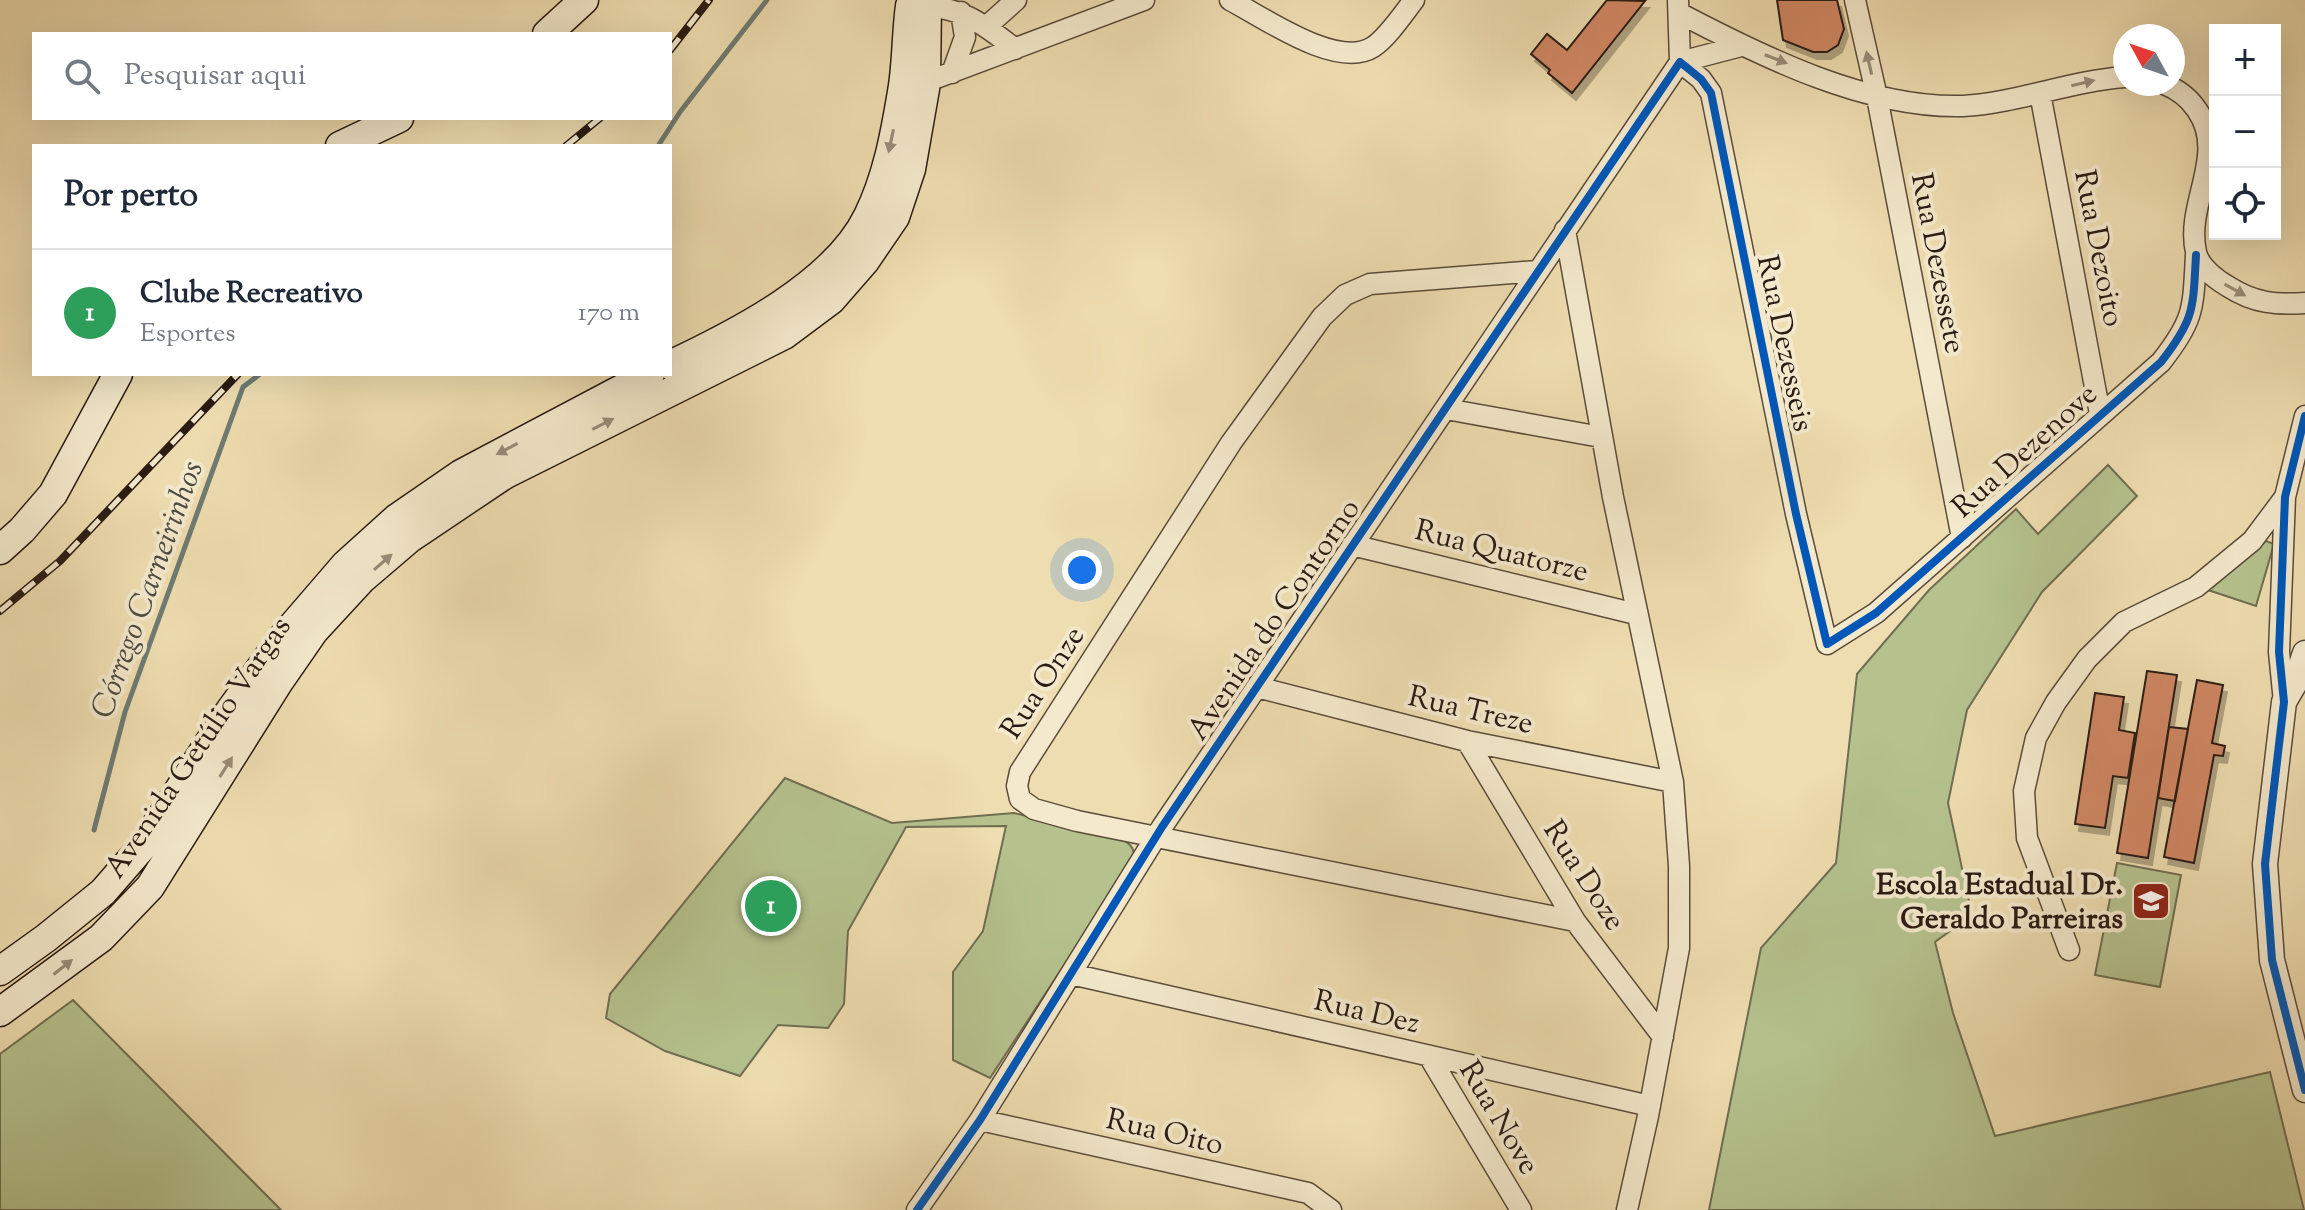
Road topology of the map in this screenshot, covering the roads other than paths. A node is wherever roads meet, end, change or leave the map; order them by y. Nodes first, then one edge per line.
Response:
1 (584, 0) edge
2 (1016, 0) edge
3 (1144, 0) edge
4 (1230, 0) edge
5 (1414, 0) edge
6 (1855, 0) edge
7 (1862, 0) edge
8 (919, 4) edge
9 (1680, 7) edge
10 (961, 12) junction
11 (987, 26) junction
12 (1861, 30) junction
13 (549, 32) edge
14 (1741, 46) junction
15 (1015, 49) junction
16 (1680, 62) junction
17 (2113, 78) edge
18 (927, 82) junction
19 (2040, 93) junction
20 (2185, 96) edge
21 (1877, 97) junction
22 (395, 120) edge
23 (344, 144) edge
24 (1565, 230) junction
25 (2196, 255) junction
26 (1537, 271) junction
27 (2305, 303) edge
28 (715, 357) junction
29 (672, 365) edge
30 (117, 376) edge
31 (646, 376) edge
32 (1446, 409) junction
33 (2100, 414) junction
34 (2305, 416) edge
35 (1601, 437) junction
36 (2285, 497) junction
37 (1962, 538) junction
38 (1352, 545) junction
39 (0, 550) edge
40 (1636, 614) junction
41 (1827, 644) joint
42 (2305, 653) edge
43 (1257, 687) junction
44 (2295, 690) edge
45 (1467, 741) junction
46 (1673, 782) junction
47 (1155, 838) junction
48 (1575, 921) junction
49 (2069, 950) dead end
50 (0, 971) edge
51 (1071, 974) junction
52 (0, 1012) edge
53 (1663, 1037) junction
54 (1429, 1056) junction
55 (2305, 1090) edge
56 (1650, 1106) junction
57 (980, 1120) junction
58 (917, 1210) edge
59 (1331, 1210) edge
60 (1521, 1210) edge
61 (1627, 1210) edge

1 - 13 main road
2 - 11 street
3 - 15 street
4 - 5 street
6 - 12 street, Rua Dezessete
7 - 12 street
8 - 10 street
8 - 18 main road, Avenida Getúlio Vargas
9 - 14 street
9 - 16 street
10 - 11 street
10 - 18 street
11 - 15 street
21 -> 12 street, Rua Dezessete
14 - 16 street
14 -> 21 street
15 - 18 street
16 - 24 street, Avenida do Contorno
16 - 41 street, Rua Dezesseis
19 -> 17 street
18 - 28 main road, Avenida Getúlio Vargas
19 - 21 street
19 - 33 street, Rua Dezoito
20 - 25 street
21 - 37 street, Rua Dezessete
22 - 23 main road
24 - 26 street, Avenida do Contorno
24 - 35 street
25 -> 27 street
25 - 33 street, Rua Dezenove
26 - 32 street, Avenida do Contorno
26 - 47 street, Rua Onze
28 - 29 main road, Avenida Getúlio Vargas
52 -> 28 main road, Avenida Getúlio Vargas
30 - 39 main road
31 -> 50 main road, Avenida Getúlio Vargas
32 - 35 street
32 - 38 street, Avenida do Contorno
33 - 37 street, Rua Dezenove
34 - 36 street
35 - 40 street
36 - 44 street
36 - 49 street
37 - 41 street, Rua Dezenove
38 - 40 street, Rua Quatorze
38 - 43 street, Avenida do Contorno
40 - 46 street
42 - 44 street
43 - 45 street, Rua Treze
43 - 47 street, Avenida do Contorno
44 - 55 street
45 - 46 street, Rua Treze
45 - 48 street, Rua Doze
46 - 53 street
47 - 48 street, Rua Onze
47 - 51 street, Avenida do Contorno
48 - 53 street, Rua Doze
51 - 54 street, Rua Dez
51 - 57 street, Avenida do Contorno
53 - 56 street
54 - 56 street, Rua Dez
54 - 60 street, Rua Nove
56 - 61 street
57 - 58 street, Avenida do Contorno
57 - 59 street, Rua Oito

